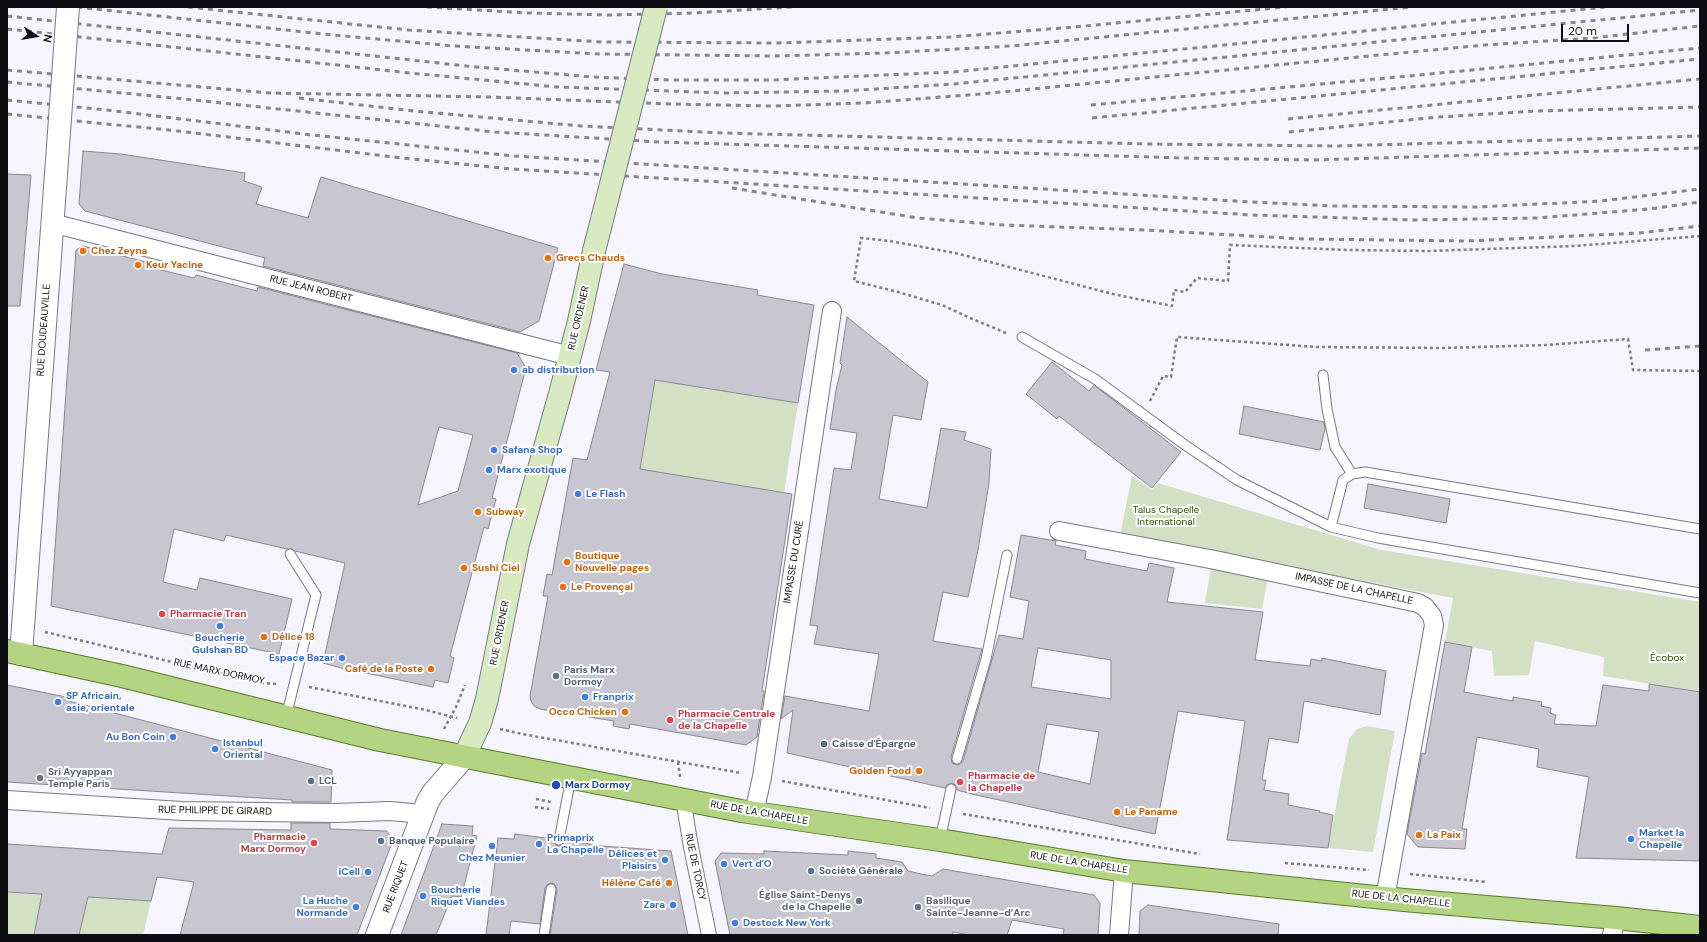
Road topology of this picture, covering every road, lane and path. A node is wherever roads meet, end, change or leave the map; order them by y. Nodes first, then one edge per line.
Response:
1 (68, 7) edge
2 (656, 7) edge
3 (52, 223) junction
4 (1700, 236) edge
5 (832, 311) dead end
6 (1022, 337) joint
7 (570, 356) junction
8 (1700, 371) edge
9 (1323, 375) dead end
10 (1142, 413) junction
11 (1352, 474) junction
12 (1331, 527) junction
13 (1700, 529) edge
14 (1059, 531) dead end
15 (290, 554) dead end
16 (1007, 555) dead end
17 (1700, 593) edge
18 (23, 626) junction
19 (14, 652) edge
20 (294, 685) junction
21 (286, 717) junction
22 (480, 723) junction
23 (464, 758) junction
24 (957, 758) dead end
25 (762, 777) junction
26 (571, 778) junction
27 (951, 789) dead end
28 (536, 799) dead end
29 (683, 799) junction
30 (7, 800) edge
31 (557, 804) dead end
32 (534, 806) dead end
33 (556, 810) dead end
34 (946, 811) junction
35 (754, 813) junction
36 (423, 814) junction
37 (559, 840) dead end
38 (940, 840) junction
39 (1207, 856) dead end
40 (1283, 863) dead end
41 (1124, 871) junction
42 (1390, 872) junction
43 (1490, 883) dead end
44 (551, 889) dead end
45 (1385, 898) junction
46 (1614, 926) edge
47 (1699, 930) edge
48 (377, 935) edge
49 (544, 935) edge
50 (709, 935) edge
51 (1119, 935) edge

1 - 3 street, RUE DOUDEAUVILLE, bridge
2 - 7 main road, RUE ORDENER, bridge
3 - 7 street, RUE JEAN ROBERT
3 - 18 street, RUE DOUDEAUVILLE
4 - 6 path
5 - 25 street, IMPASSE DU CURÉ
6 - 10 lane
7 - 22 main road, RUE ORDENER
8 - 10 path
9 - 11 lane
10 - 12 lane
11 - 12 lane
11 - 13 lane
12 - 17 lane
14 - 42 street, IMPASSE DE LA CHAPELLE
15 - 20 lane
16 - 24 lane
18 - 19 street, RUE DOUDEAUVILLE
18 - 20 path, RUE MARX DORMOY
19 - 21 main road
20 - 21 lane
20 - 22 path, RUE MARX DORMOY
21 - 23 main road
22 - 23 main road, RUE ORDENER
22 - 25 path
23 - 26 main road, RUE DE LA CHAPELLE
23 - 36 street, RUE RIQUET
25 - 34 path
25 - 35 street, IMPASSE DU CURÉ
26 - 29 main road, RUE DE LA CHAPELLE
26 - 37 lane
27 - 34 lane
28 - 31 path
29 - 35 main road, RUE DE LA CHAPELLE
29 - 50 street, RUE DE TORCY
30 - 36 street, RUE PHILIPPE DE GIRARD
32 - 33 path
34 - 38 lane
34 - 39 path
35 - 38 main road, RUE DE LA CHAPELLE
36 - 48 street, RUE RIQUET
38 - 41 main road, RUE DE LA CHAPELLE
40 - 42 path
41 - 45 main road, RUE DE LA CHAPELLE
41 - 51 street
42 - 43 path
42 - 45 street, IMPASSE DE LA CHAPELLE
44 - 49 lane
45 - 46 main road, RUE DE LA CHAPELLE
46 - 47 main road, RUE DE LA CHAPELLE

